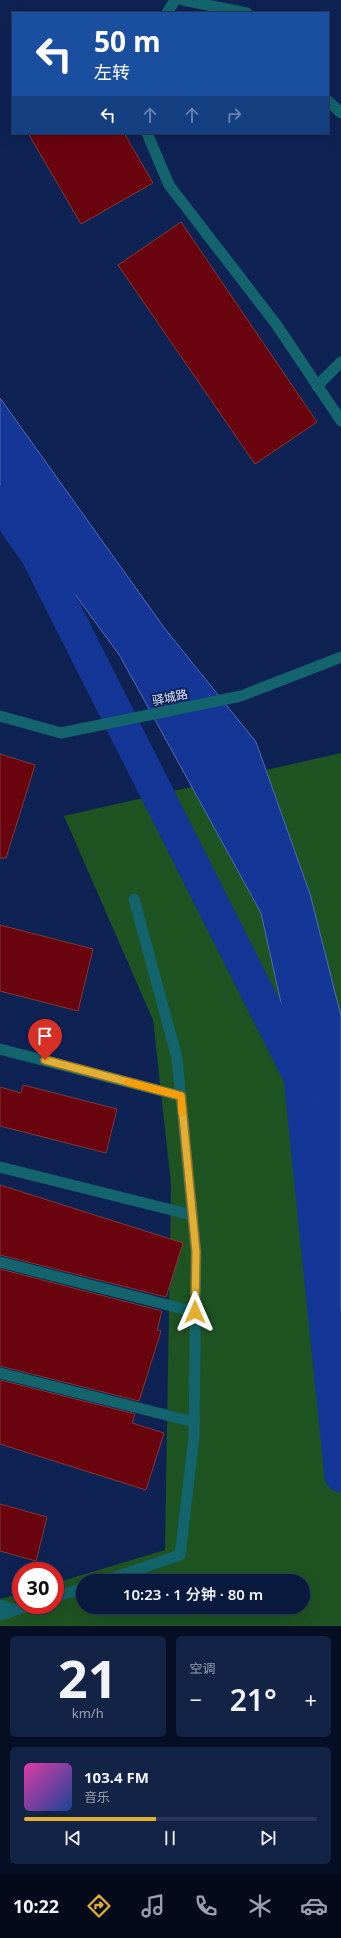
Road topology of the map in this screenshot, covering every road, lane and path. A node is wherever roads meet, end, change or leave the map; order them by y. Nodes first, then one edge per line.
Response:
1 (175, 0) edge
2 (183, 0) edge
3 (168, 12) edge
4 (241, 12) edge
5 (329, 102) edge
6 (341, 113) edge
7 (147, 134) edge
8 (341, 362) edge
9 (317, 386) junction
10 (341, 421) edge
11 (341, 657) edge
12 (0, 716) edge
13 (134, 899) dead end
14 (0, 1048) edge
15 (181, 1096) junction
16 (0, 1167) edge
17 (192, 1215) junction
18 (0, 1262) edge
19 (195, 1312) junction
20 (0, 1373) edge
21 (194, 1422) junction
22 (124, 1574) edge
23 (76, 1590) edge
24 (64, 1595) edge
25 (0, 1604) edge
26 (12, 1608) edge
27 (12, 1611) edge
28 (0, 1615) edge

1 - 3 street
2 - 4 street
5 - 6 street
7 - 9 street
8 - 9 street
9 - 10 street
11 - 12 street, 驿城路
13 - 15 street
14 - 15 street
15 - 17 street
16 - 17 street
17 - 19 street
18 - 19 street
19 - 21 street
20 - 21 street
21 - 22 street
23 - 24 street
25 - 26 street
27 - 28 street

